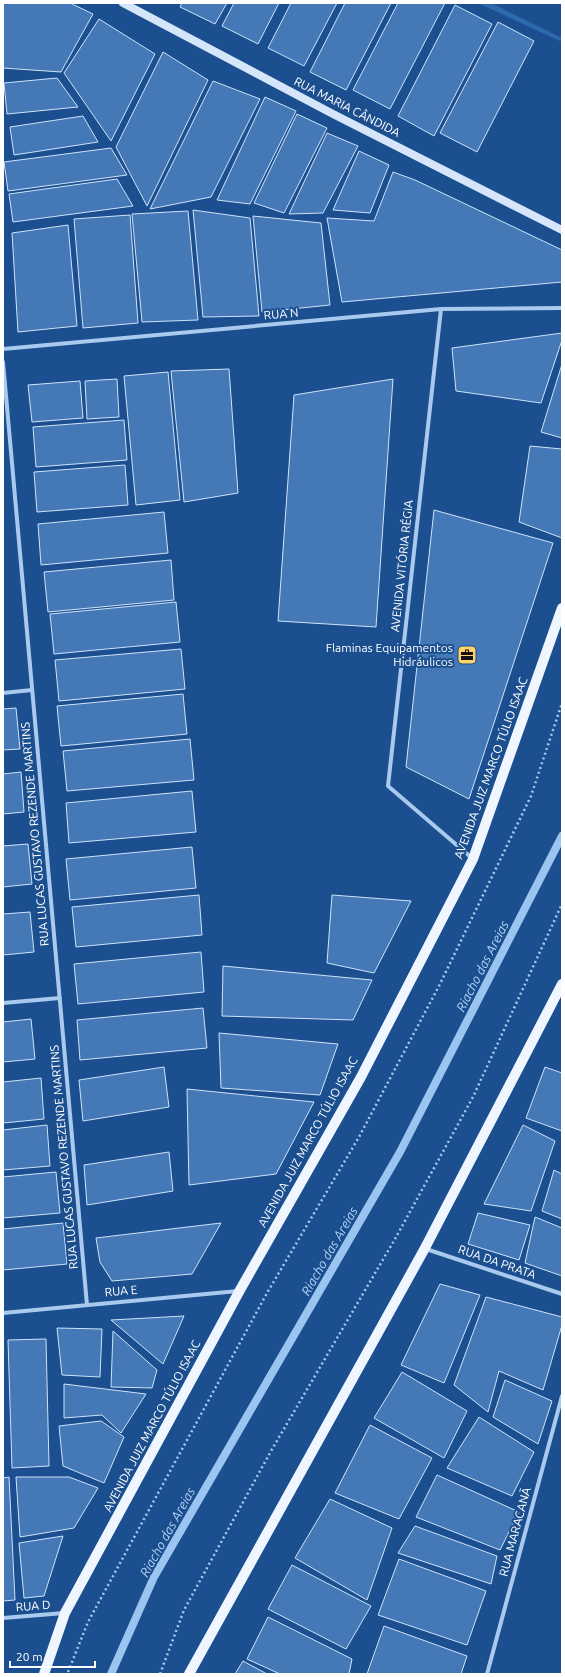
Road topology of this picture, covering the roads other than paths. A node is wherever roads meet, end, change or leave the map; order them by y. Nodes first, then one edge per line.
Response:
1 (123, 3) edge
2 (562, 230) edge
3 (562, 308) edge
4 (441, 309) junction
5 (3, 349) edge
6 (3, 362) edge
7 (562, 608) edge
8 (32, 690) junction
9 (3, 693) edge
10 (473, 859) junction
11 (562, 984) edge
12 (60, 998) junction
13 (3, 1004) edge
14 (425, 1248) junction
15 (240, 1290) junction
16 (562, 1294) edge
17 (87, 1305) junction
18 (3, 1313) edge
19 (562, 1396) edge
20 (65, 1613) junction
21 (3, 1618) edge
22 (44, 1674) edge
23 (189, 1674) edge
24 (487, 1674) edge

1 - 2 street, RUA MARIA CÂNDIDA
3 - 4 street, RUA N
4 - 5 street, RUA N
4 - 10 street, AVENIDA VITÓRIA RÉGIA
6 - 8 street, RUA LUCAS GUSTAVO REZENDE MARTINS
7 - 10 main road, AVENIDA JUIZ MARCO TÚLIO ISAAC
8 - 9 street
8 - 12 street, RUA LUCAS GUSTAVO REZENDE MARTINS
10 - 15 main road, AVENIDA JUIZ MARCO TÚLIO ISAAC
11 - 14 main road
12 - 13 street
12 - 17 street, RUA LUCAS GUSTAVO REZENDE MARTINS
14 - 16 street, RUA DA PRATA
14 - 23 main road
15 - 17 street, RUA E
15 - 20 main road, AVENIDA JUIZ MARCO TÚLIO ISAAC
17 - 18 street, RUA E
19 - 24 street, RUA MARACANÃ
20 - 21 street, RUA D
20 - 22 main road, AVENIDA JUIZ MARCO TÚLIO ISAAC

